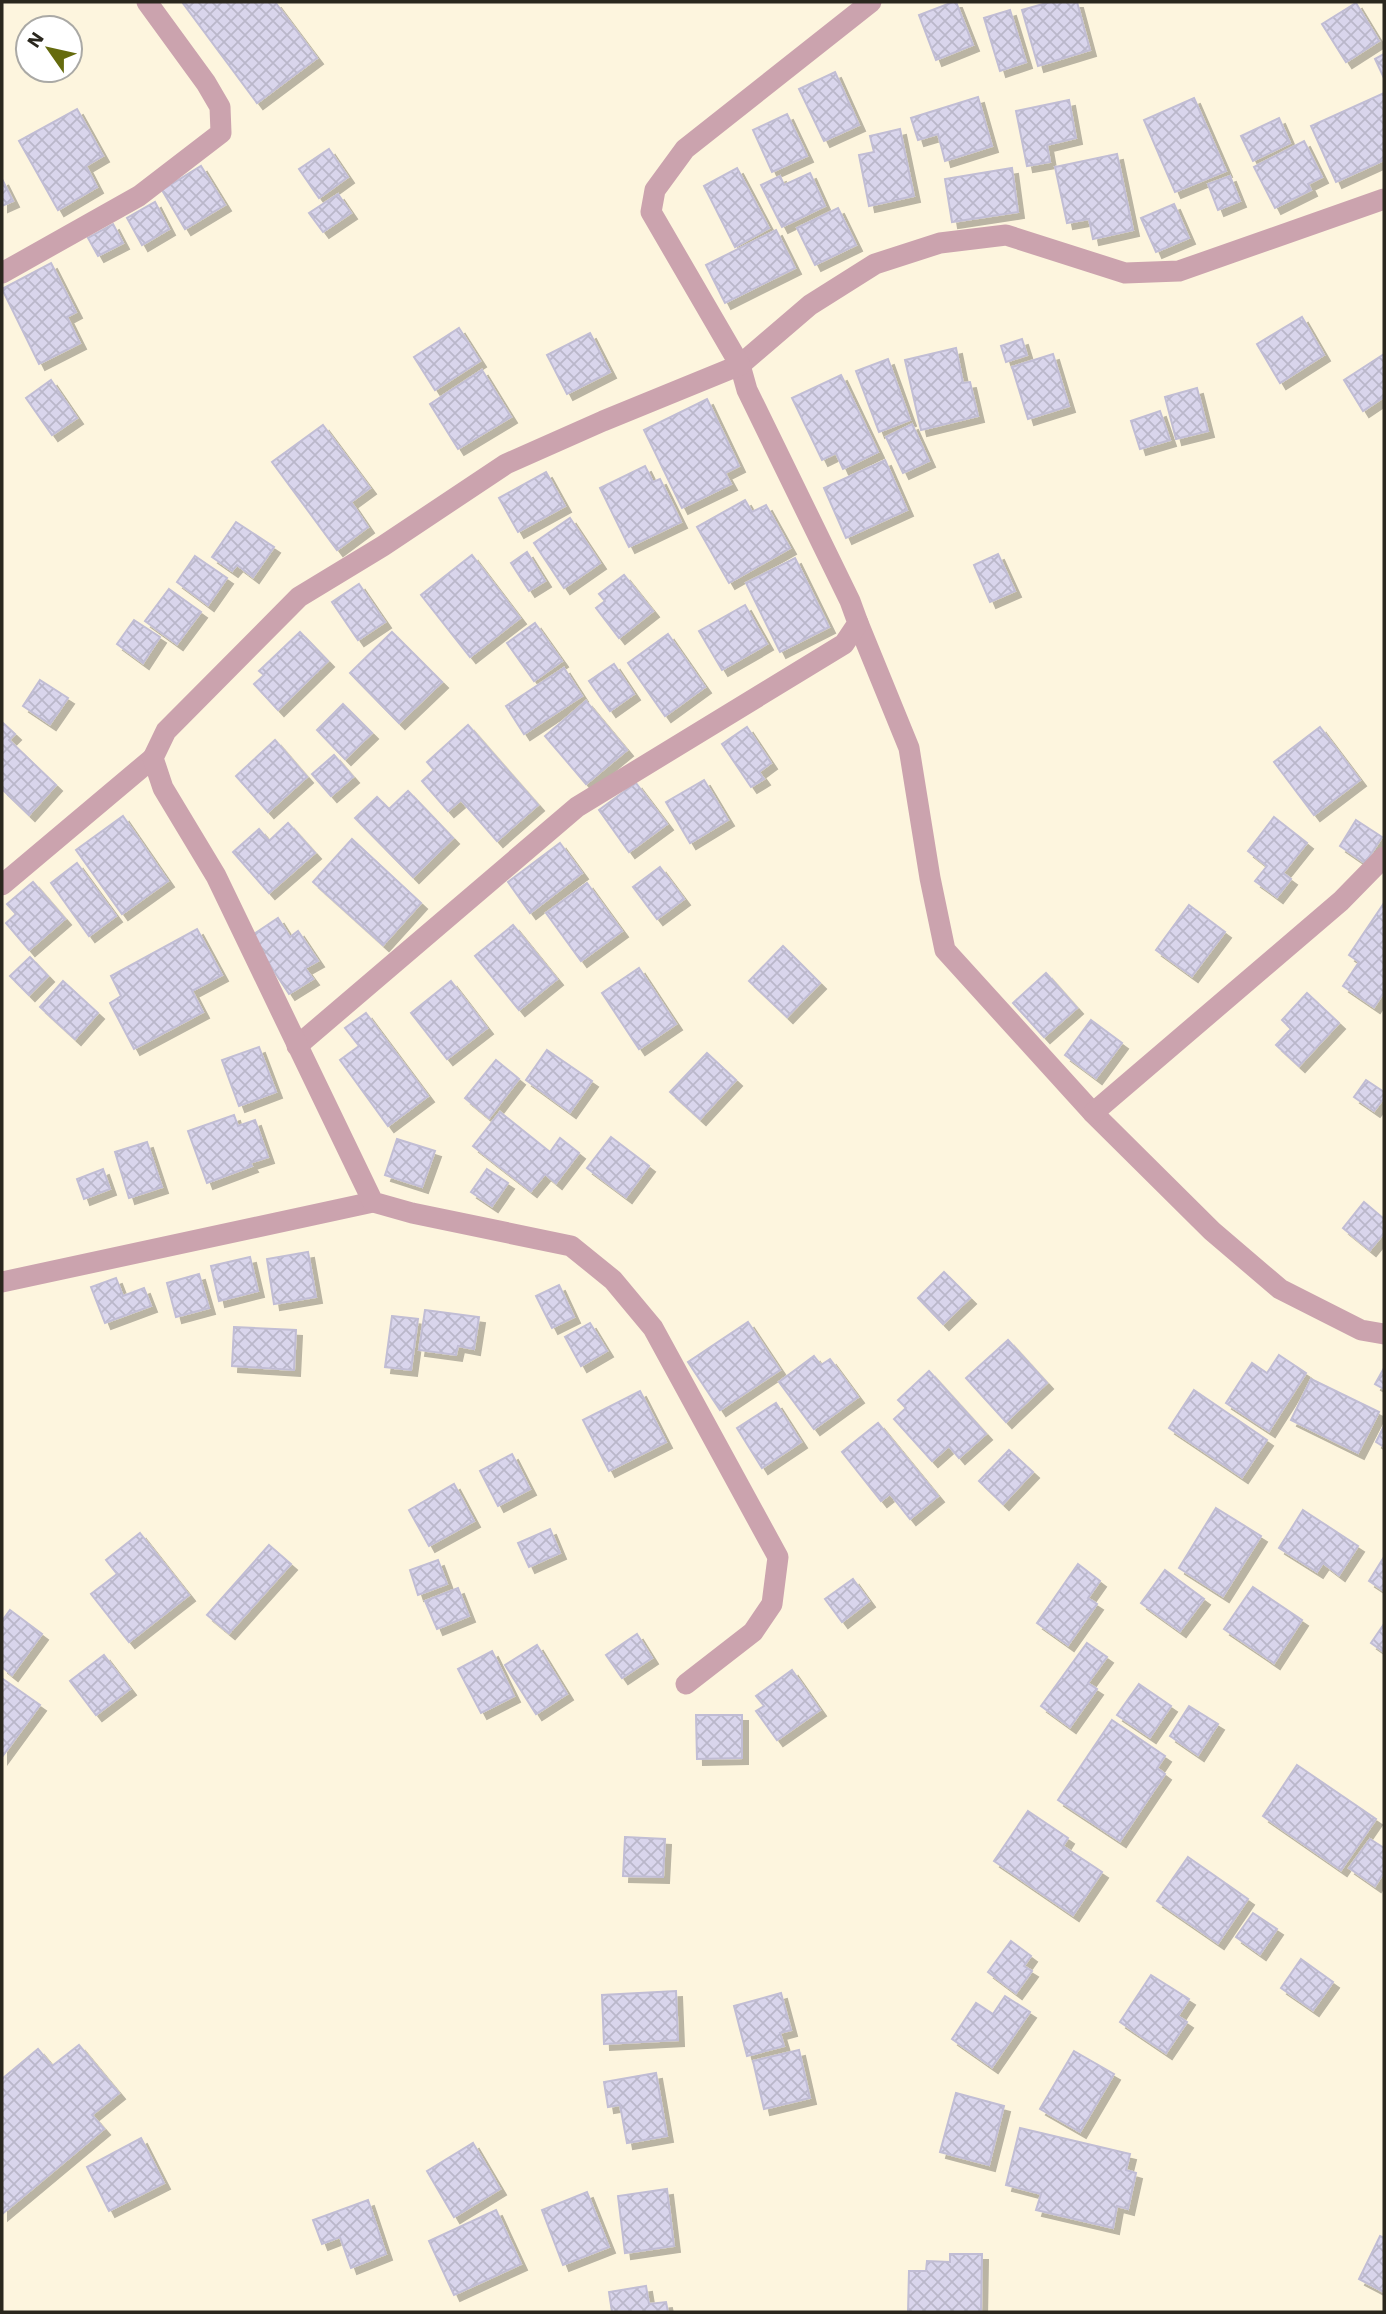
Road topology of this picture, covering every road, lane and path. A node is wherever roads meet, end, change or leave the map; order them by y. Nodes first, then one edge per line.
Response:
1 (147, 2) edge
2 (871, 2) edge
3 (1384, 199) edge
4 (2, 273) edge
5 (740, 365) junction
6 (858, 623) junction
7 (153, 758) junction
8 (1384, 857) edge
9 (2, 885) edge
10 (298, 1046) junction
11 (1093, 1113) junction
12 (373, 1202) junction
13 (2, 1282) edge
14 (1384, 1334) edge
15 (686, 1684) dead end

1 - 4 street
2 - 5 street
3 - 5 street
5 - 6 street
5 - 7 street
6 - 10 street
6 - 11 street
7 - 9 street
7 - 10 street
8 - 11 street
10 - 12 street
11 - 14 street
12 - 13 street
12 - 15 street

